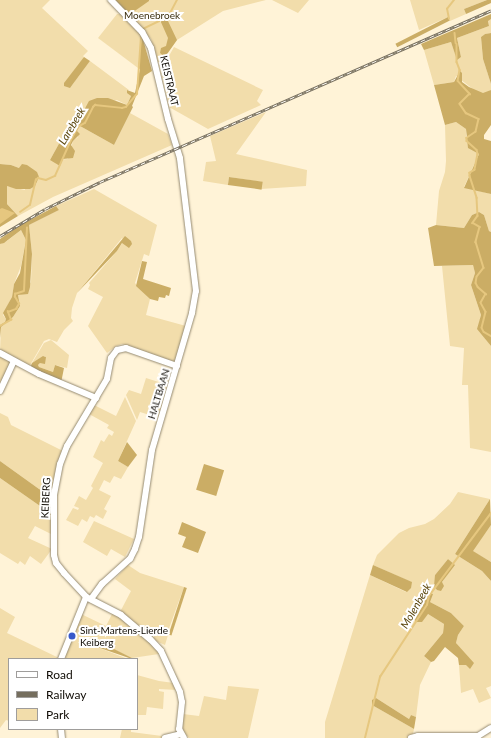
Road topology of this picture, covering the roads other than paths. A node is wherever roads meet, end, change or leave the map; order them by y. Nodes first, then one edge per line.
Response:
1 (111, 0) edge
2 (183, 178) joint
3 (0, 353) edge
4 (14, 361) junction
5 (177, 366) junction
6 (0, 390) edge
7 (96, 398) junction
8 (89, 598) junction
9 (62, 658) edge
10 (491, 728) edge
11 (182, 736) edge
12 (165, 738) edge
13 (411, 738) edge

1 - 2 street, KEISTRAAT
2 - 5 street, HALTBAAN
3 - 4 street
4 - 6 street
4 - 7 street
5 - 7 street, KEIBERG
5 - 8 street, HALTBAAN
7 - 8 street, KEIBERG
8 - 9 street, HALTBAAN
8 - 11 street, KEIBERG
10 - 13 street
11 - 12 street

